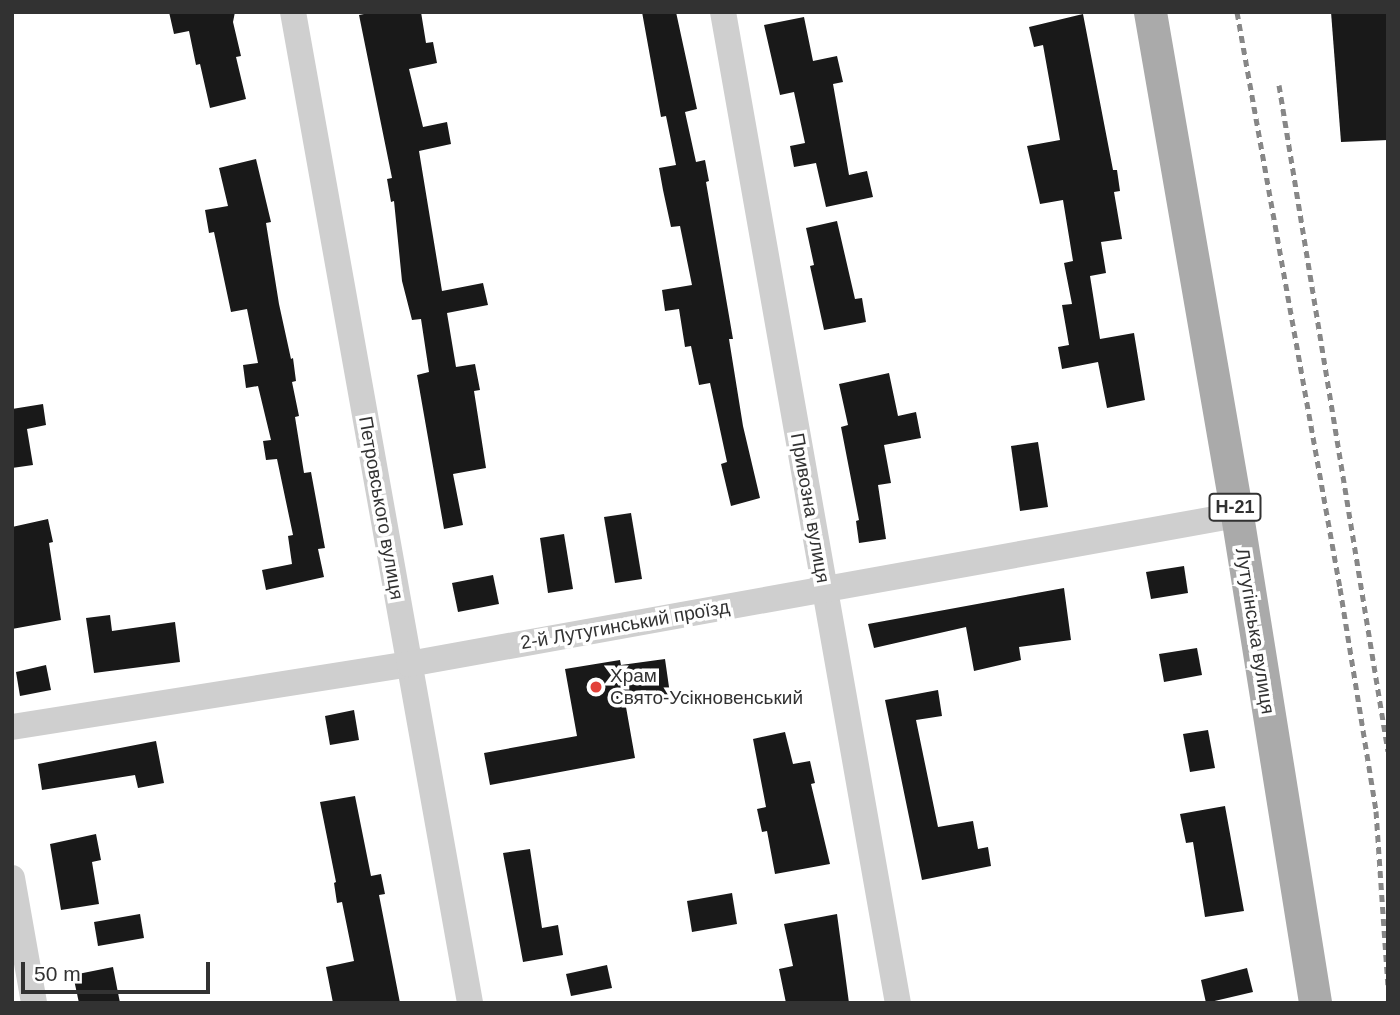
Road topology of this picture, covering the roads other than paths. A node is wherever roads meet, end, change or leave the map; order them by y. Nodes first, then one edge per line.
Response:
1 (293, 12) edge
2 (723, 12) edge
3 (1150, 12) edge
4 (1237, 515) junction
5 (825, 589) junction
6 (409, 664) junction
7 (12, 727) edge
8 (12, 878) edge
9 (34, 1003) edge
10 (470, 1003) edge
11 (898, 1003) edge
12 (1315, 1003) edge

1 - 6 street, Петровського вулиця
2 - 5 street, Привозна вулиця
3 - 4 main road, Лутугінська вулиця / Н-21
4 - 5 street, 2-й Лутугинський проїзд
4 - 12 main road, Лутугінська вулиця / Н-21
5 - 6 street, 2-й Лутугинський проїзд
5 - 11 street, Привозна вулиця
6 - 7 street, 2-й Лутугинський проїзд
6 - 10 street, Петровського вулиця
8 - 9 street

